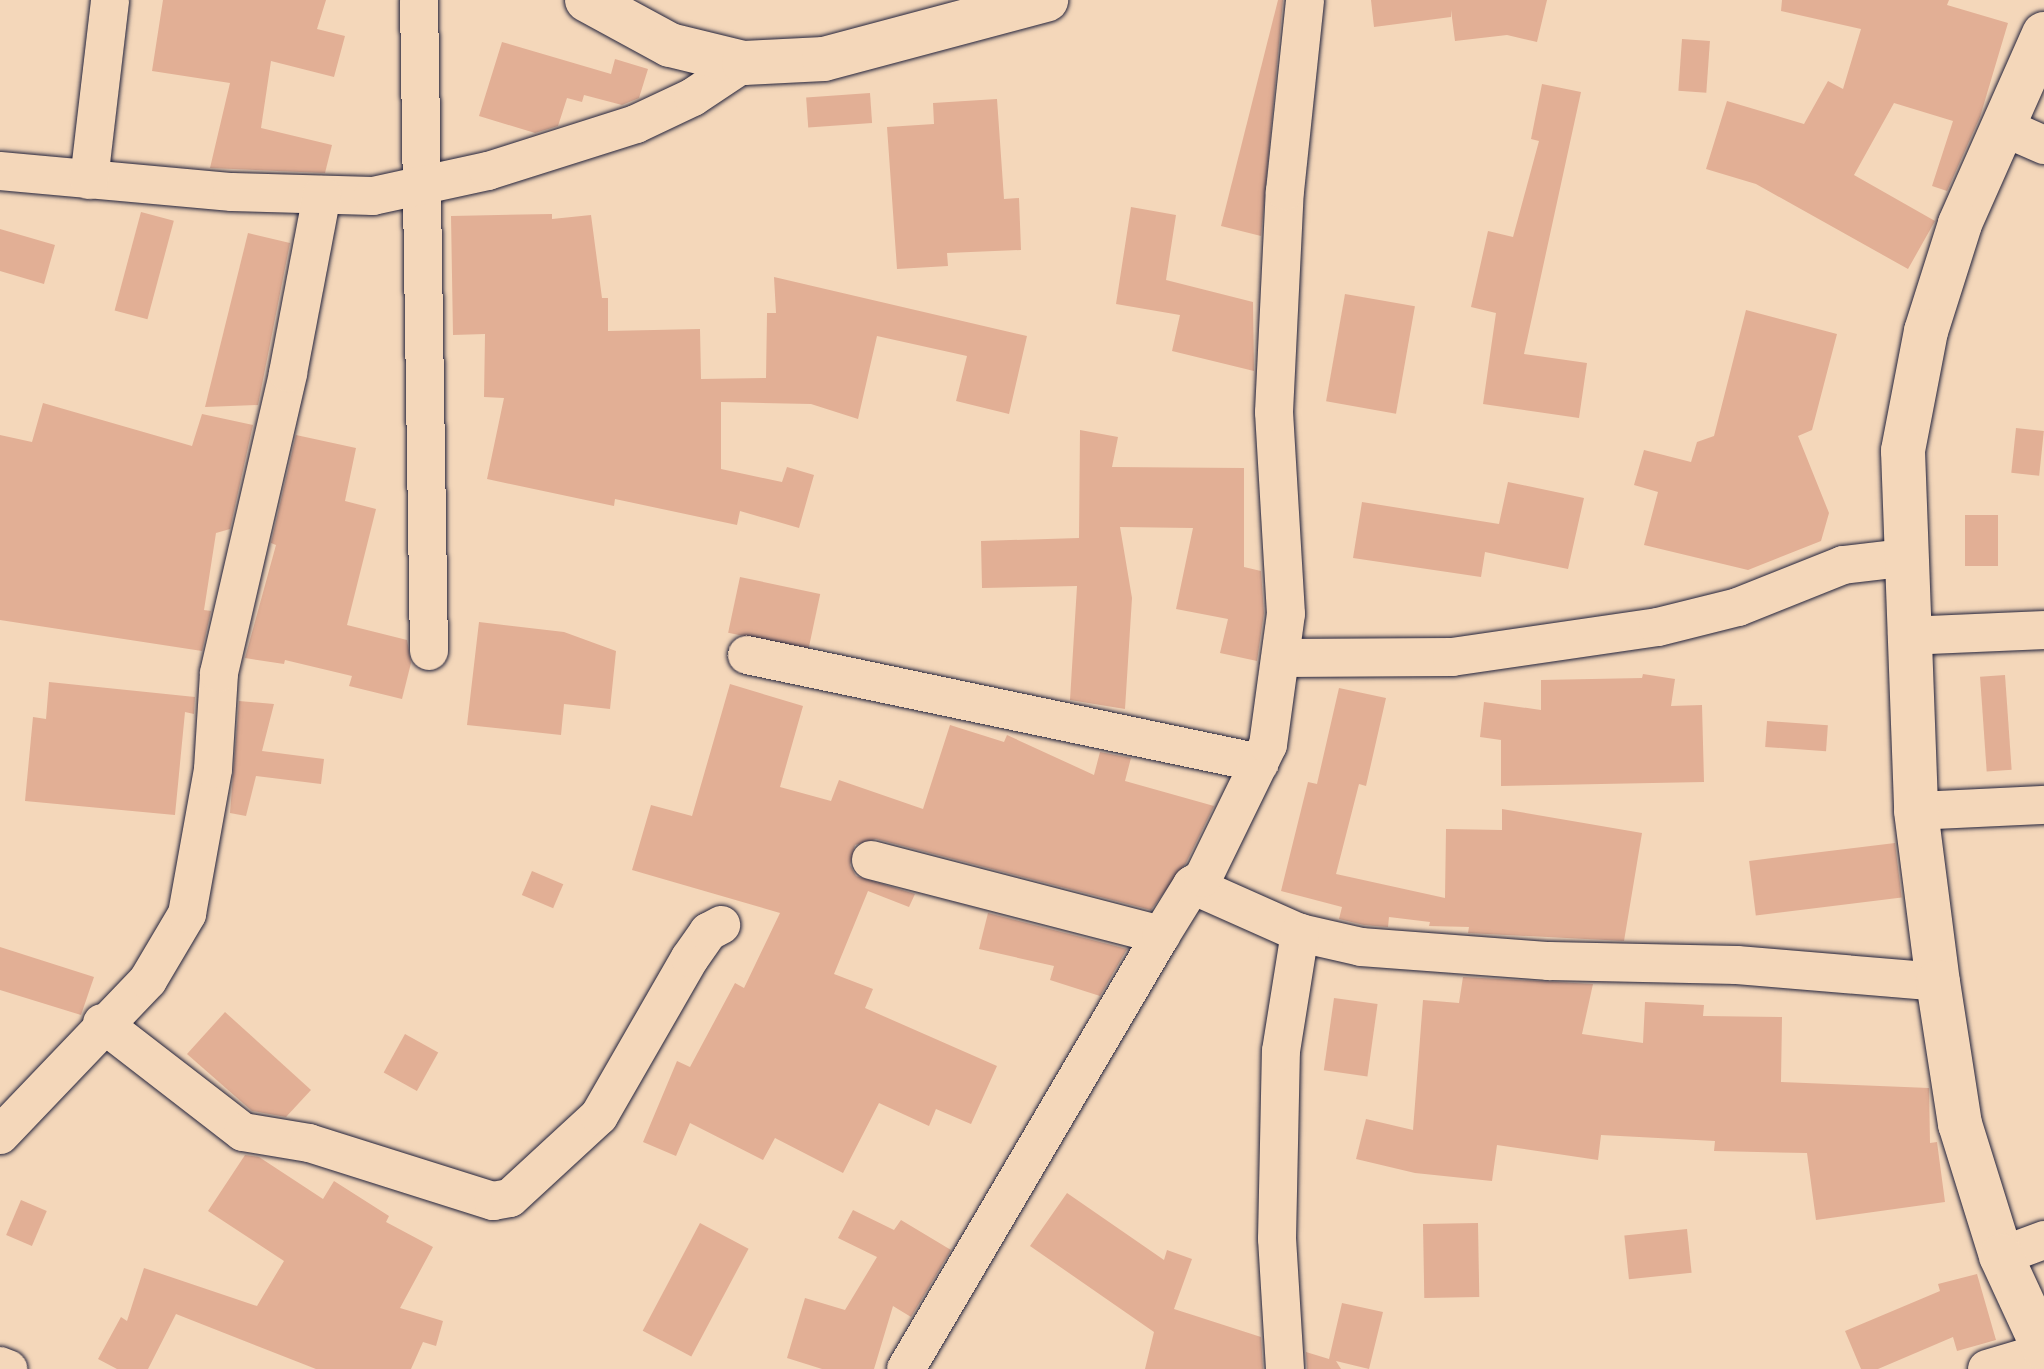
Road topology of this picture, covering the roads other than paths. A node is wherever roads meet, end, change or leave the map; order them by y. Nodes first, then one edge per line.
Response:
1 (110, 0) edge
2 (419, 0) edge
3 (587, 0) edge
4 (1046, 0) edge
5 (1305, 0) edge
6 (2044, 34) edge
7 (744, 63) junction
8 (2003, 127) junction
9 (2044, 145) edge
10 (0, 171) edge
11 (89, 180) junction
12 (422, 187) junction
13 (322, 195) junction
14 (1903, 558) junction
15 (2044, 630) edge
16 (1907, 636) junction
17 (429, 651) dead end
18 (747, 655) dead end
19 (1282, 658) junction
20 (1260, 763) junction
21 (2044, 805) edge
22 (1916, 811) junction
23 (871, 860) dead end
24 (1192, 885) junction
25 (721, 925) dead end
26 (1300, 933) junction
27 (1161, 935) junction
28 (1938, 982) junction
29 (102, 1023) junction
30 (0, 1135) edge
31 (2044, 1240) edge
32 (2001, 1256) junction
33 (2044, 1350) edge
34 (0, 1366) edge
35 (8, 1369) edge
36 (906, 1369) edge
37 (1285, 1369) edge
38 (1987, 1369) edge

1 - 11 street
2 - 12 street
3 - 7 street
4 - 7 street
5 - 19 street
6 - 8 street
7 - 12 street
8 - 9 street
8 - 14 street
10 - 11 street
11 - 13 street
12 - 13 street
12 - 17 street
13 - 29 street
14 - 16 street
14 - 19 street
15 - 16 street
16 - 22 street
18 - 20 street
19 - 20 street
20 - 24 street
21 - 22 street
22 - 28 street
23 - 27 street
24 - 26 street
24 - 27 street
25 - 29 street
26 - 28 street
26 - 37 street
27 - 36 street
28 - 32 street
29 - 30 street
31 - 32 street
32 - 33 street
33 - 38 street
34 - 35 street

